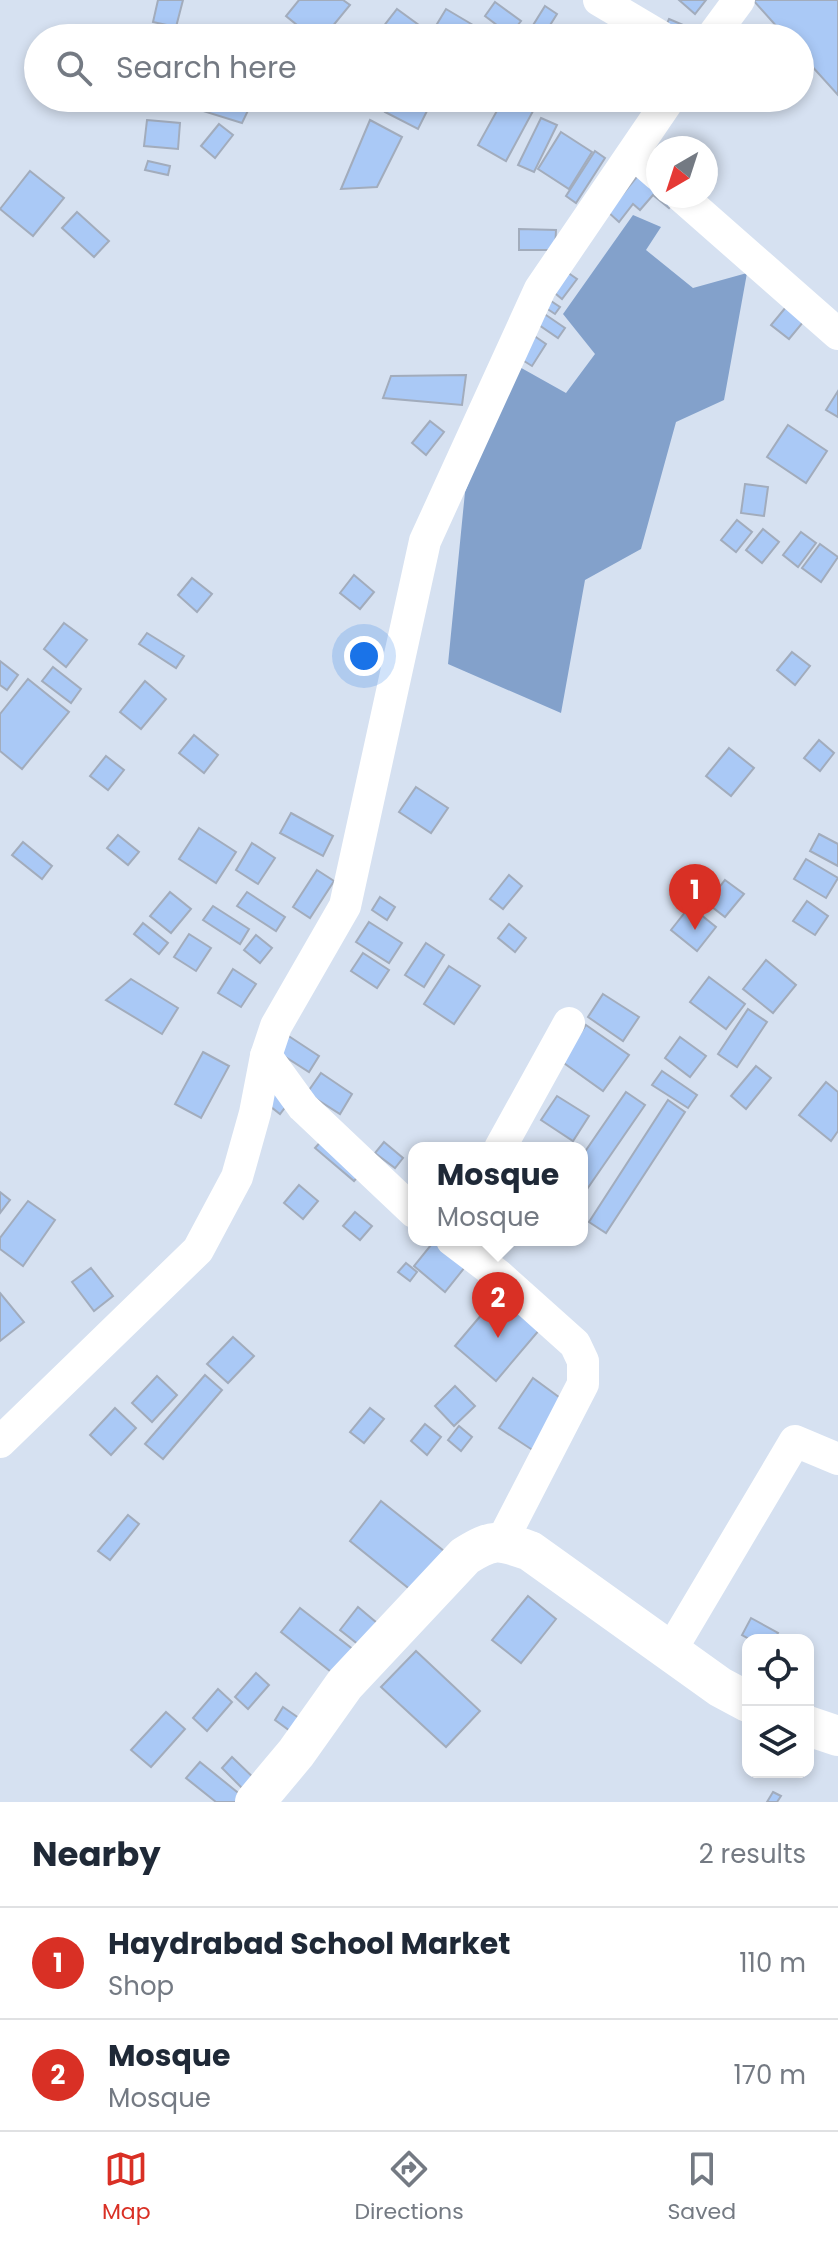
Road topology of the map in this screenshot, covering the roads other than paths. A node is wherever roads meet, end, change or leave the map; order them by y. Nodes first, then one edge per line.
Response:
1 (599, 0) edge
2 (739, 0) edge
3 (639, 24) edge
4 (721, 24) edge
5 (661, 112) edge
6 (634, 154) junction
7 (646, 164) edge
8 (695, 208) edge
9 (838, 334) edge
10 (569, 1023) dead end
11 (266, 1056) junction
12 (503, 1142) edge
13 (408, 1206) edge
14 (460, 1246) edge
15 (0, 1442) edge
16 (838, 1459) edge
17 (502, 1541) junction
18 (671, 1650) junction
19 (742, 1699) edge
20 (814, 1728) edge
21 (838, 1736) edge
22 (255, 1802) edge

1 - 3 street
2 - 4 street
5 - 6 street
6 - 7 street
6 - 11 street
8 - 9 street
10 - 12 street
11 - 13 street
11 - 15 street
14 - 17 street
16 - 18 street
17 - 18 street
17 - 22 street
18 - 19 street
20 - 21 street

